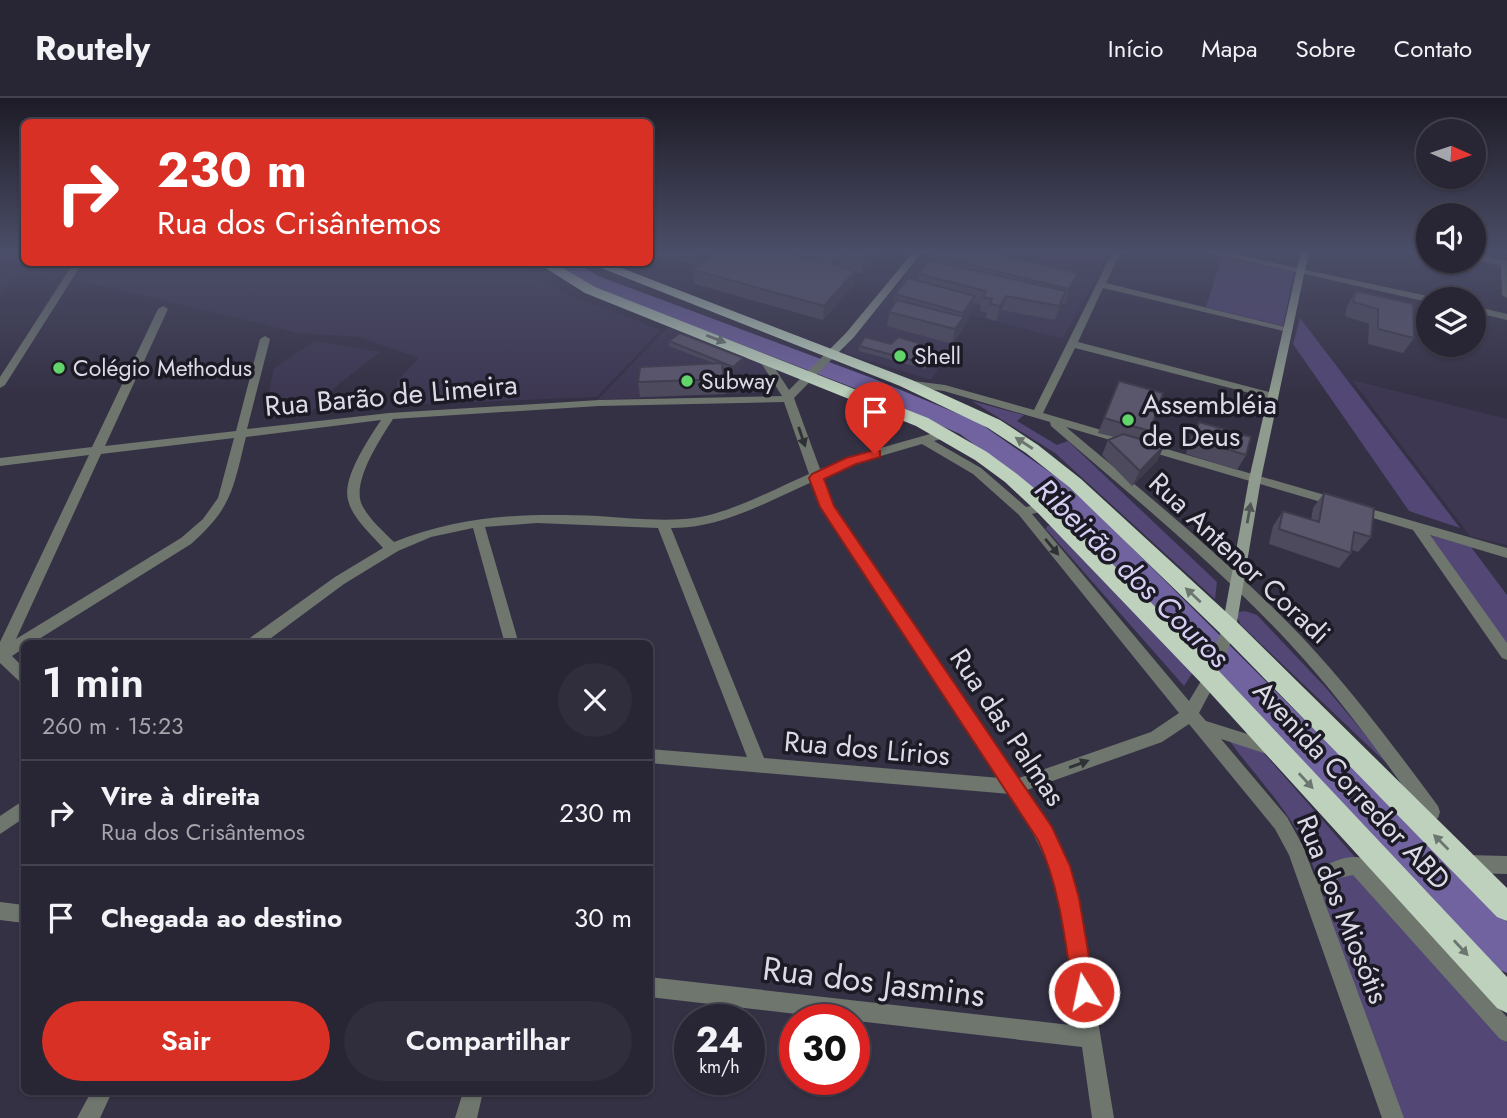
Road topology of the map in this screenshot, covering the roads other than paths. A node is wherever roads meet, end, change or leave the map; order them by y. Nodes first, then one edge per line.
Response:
1 (55, 299) edge
2 (612, 299) edge
3 (683, 299) edge
4 (880, 299) edge
5 (1094, 299) edge
6 (1159, 299) edge
7 (1294, 299) edge
8 (163, 309) dead end
9 (1486, 312) edge
10 (1507, 317) edge
11 (1288, 329) junction
12 (265, 339) dead end
13 (1072, 344) junction
14 (828, 357) junction
15 (763, 358) junction
16 (811, 374) junction
17 (906, 383) junction
18 (0, 384) edge
19 (1273, 396) junction
20 (788, 398) junction
21 (1037, 415) junction
22 (389, 416) junction
23 (1052, 421) junction
24 (241, 432) junction
25 (944, 434) junction
26 (923, 440) junction
27 (97, 451) junction
28 (0, 462) edge
29 (816, 478) junction
30 (1255, 479) junction
31 (1044, 507) junction
32 (1023, 512) junction
33 (478, 523) junction
34 (663, 524) junction
35 (1417, 526) junction
36 (392, 549) junction
37 (1507, 553) edge
38 (1238, 582) junction
39 (1227, 633) junction
40 (24, 640) edge
41 (258, 640) edge
42 (511, 640) edge
43 (21, 642) edge
44 (1507, 654) edge
45 (0, 655) edge
46 (1212, 671) junction
47 (21, 674) edge
48 (1191, 712) junction
49 (1204, 727) junction
50 (1278, 750) junction
51 (653, 757) edge
52 (758, 765) junction
53 (1015, 787) junction
54 (21, 810) edge
55 (1432, 811) dead end
56 (0, 826) edge
57 (1463, 864) junction
58 (1356, 865) junction
59 (1507, 865) edge
60 (1388, 869) junction
61 (1312, 895) junction
62 (1507, 907) edge
63 (0, 911) edge
64 (21, 914) edge
65 (1414, 929) junction
66 (653, 987) edge
67 (1507, 998) edge
68 (1507, 1032) edge
69 (1092, 1038) junction
70 (100, 1095) edge
71 (472, 1095) edge
72 (88, 1118) edge
73 (466, 1118) edge
74 (1103, 1118) edge
75 (1393, 1118) edge

1 - 18 street
2 -> 15 highway, Avenida Corredor ABD
3 - 14 highway, Avenida Corredor ABD
4 - 14 street
5 - 13 street
6 - 11 street
7 - 11 street
8 - 27 street
9 - 10 street
11 - 19 street
12 - 24 street
13 - 19 street
13 - 21 street
14 - 16 street
14 - 17 highway, Avenida Corredor ABD
15 - 16 highway, Avenida Corredor ABD
15 - 20 street, Rua das Palmas
16 - 20 street
16 - 25 highway, Avenida Corredor ABD
17 - 21 street
39 -> 17 highway, Avenida Corredor ABD
19 - 30 street
20 - 22 street, Rua Barão de Limeira
20 -> 29 street, Rua das Palmas
21 - 23 street
22 - 24 street, Rua Barão de Limeira
22 - 36 street
23 - 30 street
23 - 38 street, Rua Antenor Coradi
24 - 27 street, Rua Barão de Limeira
24 - 40 street
25 - 26 street
25 - 31 highway, Avenida Corredor ABD
26 - 29 street
26 - 32 street, Rua dos Miosótis
27 - 28 street, Rua Barão de Limeira
27 - 45 street
29 - 34 street
29 - 53 street, Rua das Palmas
30 - 35 street
38 -> 30 street
31 - 32 street
31 - 46 highway, Avenida Corredor ABD
32 -> 48 street, Rua dos Miosótis
33 - 34 street
33 - 36 street
33 - 42 street
34 - 52 street
35 - 37 street
35 - 44 street
36 - 41 street
38 - 39 street
38 - 55 street, Rua Antenor Coradi
39 - 46 street, Rua dos Lírios
57 -> 39 highway, Avenida Corredor ABD
43 - 45 street
45 - 47 street
46 - 48 street, Rua dos Lírios
46 - 50 highway, Avenida Corredor ABD
48 - 49 street, Rua dos Miosótis
53 -> 48 street, Rua dos Lírios
49 - 50 street
49 - 61 street, Rua dos Miosótis
50 -> 60 highway, Avenida Corredor ABD
51 - 52 street, Rua dos Lírios
52 - 53 street, Rua dos Lírios
53 - 69 street, Rua das Palmas
54 - 56 street
57 - 59 street
57 - 62 highway, Avenida Corredor ABD
58 - 60 street
58 - 61 street
58 - 65 street
60 - 65 street
60 -> 67 highway, Avenida Corredor ABD
61 - 75 street, Rua dos Miosótis
63 - 64 street
65 - 68 street
66 - 69 street, Rua dos Jasmins
69 - 74 street, Rua das Palmas
70 - 72 street
71 - 73 street

